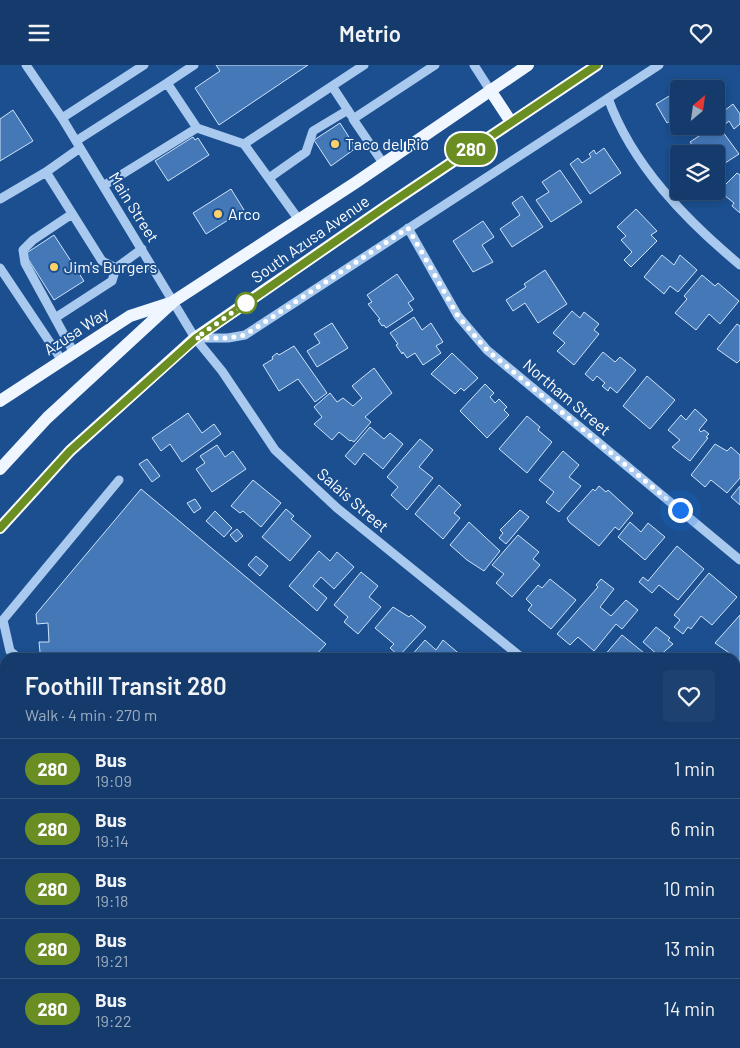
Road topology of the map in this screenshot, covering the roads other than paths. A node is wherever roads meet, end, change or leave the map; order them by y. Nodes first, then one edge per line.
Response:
1 (26, 65) edge
2 (144, 65) edge
3 (194, 65) edge
4 (364, 65) edge
5 (435, 65) edge
6 (474, 65) edge
7 (528, 65) edge
8 (596, 65) edge
9 (658, 65) edge
10 (167, 83) junction
11 (332, 86) junction
12 (490, 90) junction
13 (608, 98) junction
14 (348, 110) junction
15 (62, 117) junction
16 (353, 119) junction
17 (511, 122) junction
18 (197, 128) junction
19 (244, 144) junction
20 (78, 145) junction
21 (383, 163) junction
22 (46, 172) junction
23 (269, 178) junction
24 (103, 186) junction
25 (0, 199) edge
26 (72, 214) junction
27 (299, 220) junction
28 (408, 228) junction
29 (142, 249) junction
30 (740, 265) edge
31 (116, 268) junction
32 (0, 269) edge
33 (174, 301) junction
34 (55, 318) junction
35 (196, 338) junction
36 (74, 353) junction
37 (61, 359) junction
38 (0, 401) edge
39 (0, 469) edge
40 (119, 480) dead end
41 (0, 529) edge
42 (740, 560) edge
43 (13, 653) edge
44 (516, 653) edge

1 - 15 street, Main Street
2 - 15 street
3 - 10 street
4 - 11 street
5 - 16 street
6 - 12 street
7 - 12 main road, South Azusa Avenue
8 - 17 main road, South Azusa Avenue
9 - 13 street
10 - 18 street
10 - 20 street
11 - 14 street
11 - 19 street
12 - 17 main road
12 - 21 main road, South Azusa Avenue
13 - 28 street
13 - 30 street
14 - 16 street
14 - 23 street
15 - 20 street, Main Street
16 - 21 street
17 - 35 main road, South Azusa Avenue
18 - 19 street
18 - 24 street
19 - 23 street
20 - 22 street
20 - 24 street, Main Street
21 - 27 main road, South Azusa Avenue
22 - 25 street
22 - 26 street
23 - 27 street
24 - 29 street, Main Street
26 - 31 street
26 - 34 street
27 - 33 main road, South Azusa Avenue
28 - 35 street
28 - 42 street, Northam Street
29 - 31 street
29 - 33 street, Main Street
31 - 34 street
32 - 37 street
33 - 35 street, Main Street
33 - 36 main road, Azusa Way
33 - 39 main road, South Azusa Avenue
34 - 36 street
35 - 41 main road, South Azusa Avenue
35 - 44 street, Salais Street
36 - 37 main road, Azusa Way
37 - 38 main road, Azusa Way
40 - 43 street

